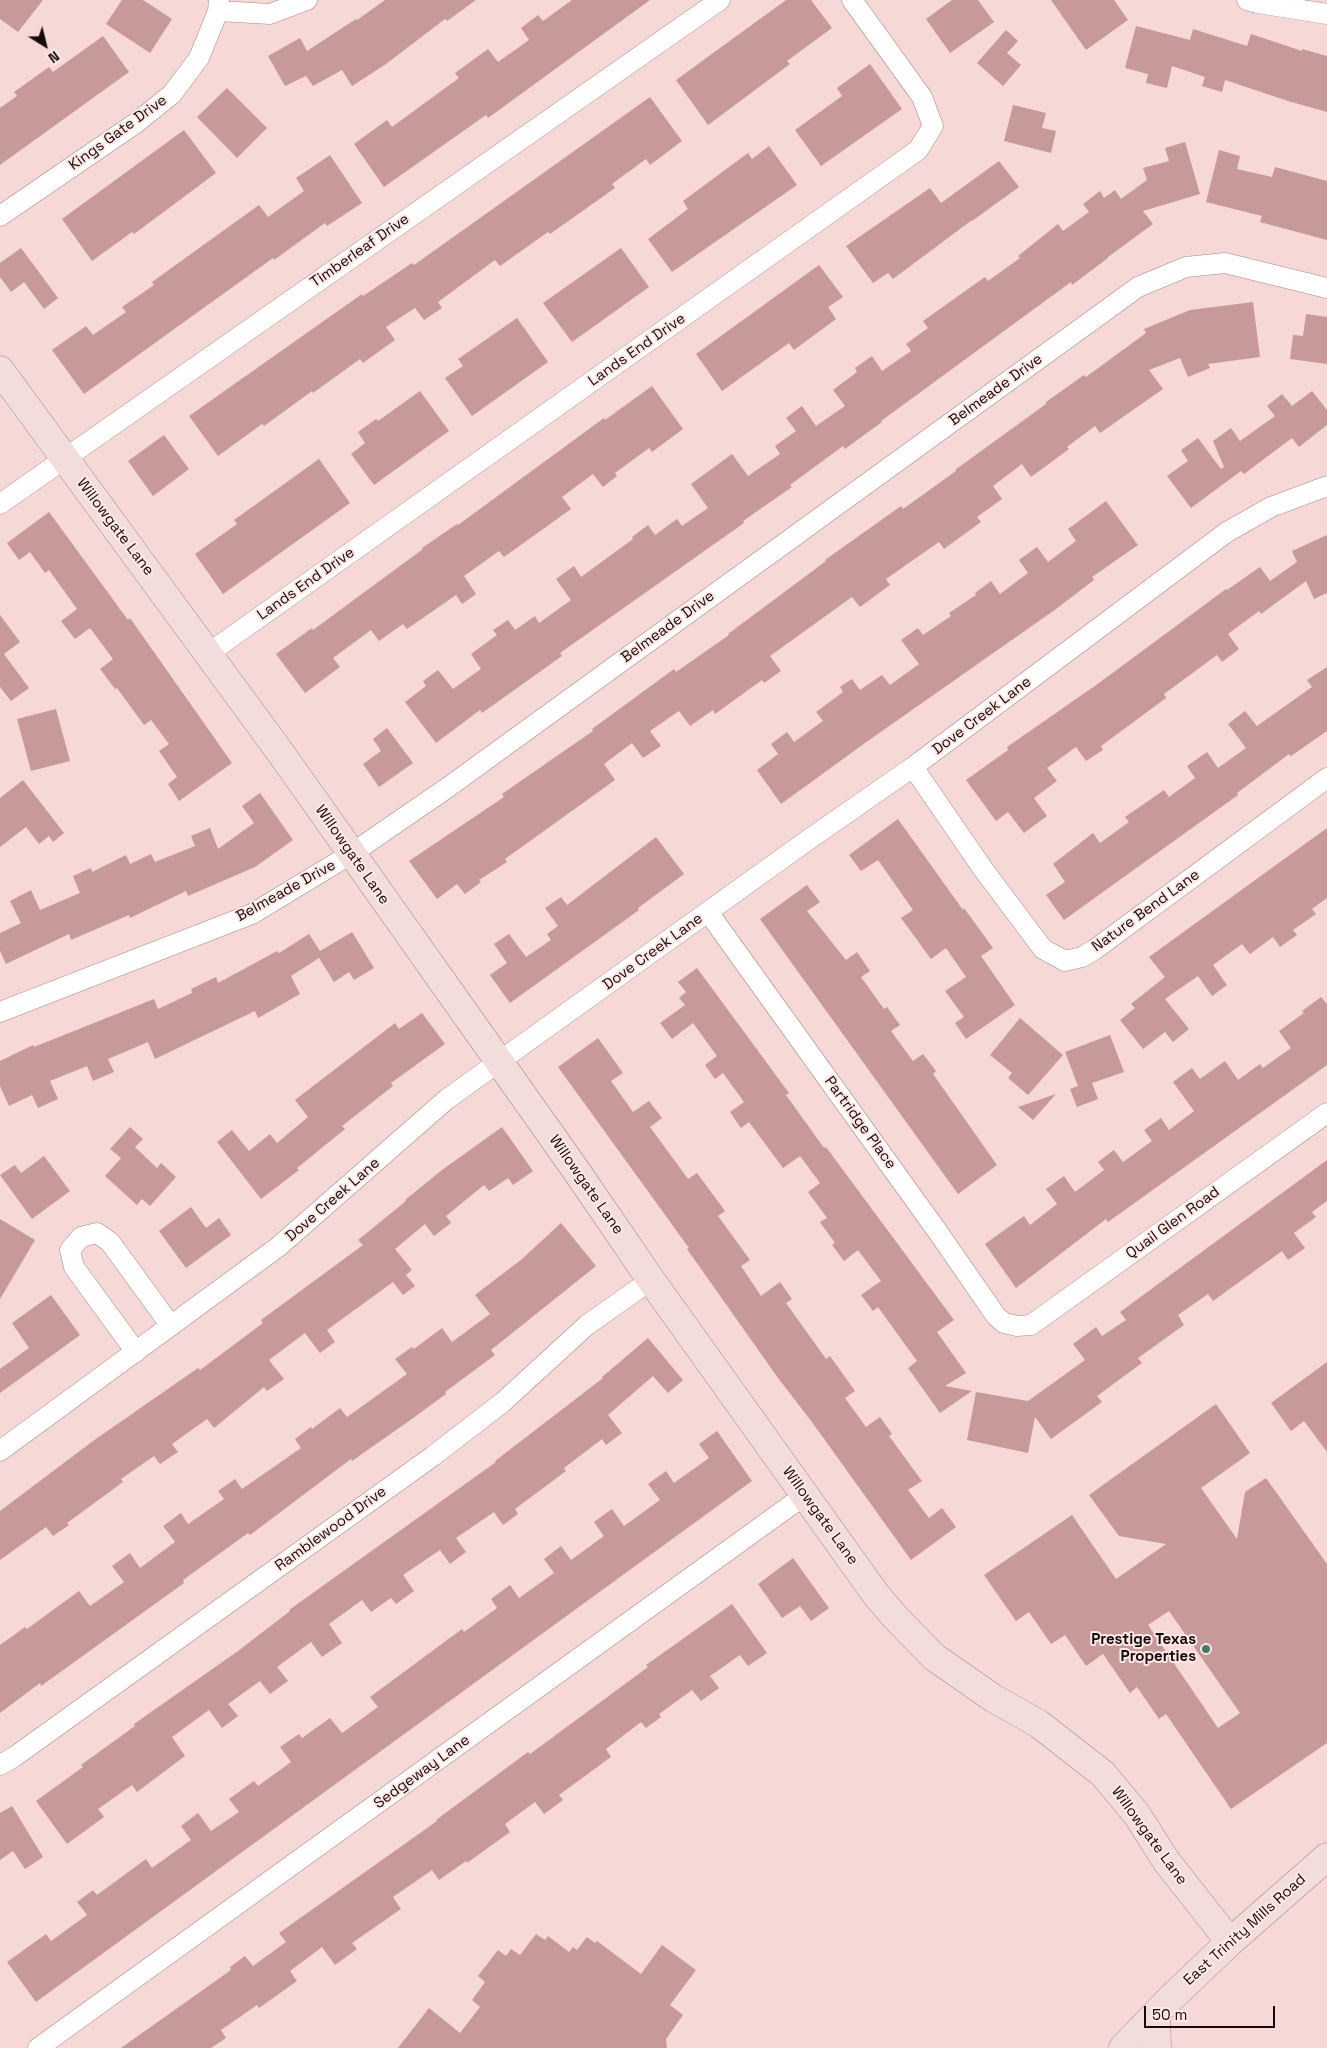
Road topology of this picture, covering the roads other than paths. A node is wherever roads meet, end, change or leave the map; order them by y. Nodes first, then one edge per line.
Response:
1 (308, 0) edge
2 (720, 0) edge
3 (852, 0) edge
4 (1247, 0) edge
5 (219, 6) edge
6 (1327, 14) edge
7 (0, 216) edge
8 (1327, 288) edge
9 (0, 370) edge
10 (64, 458) junction
11 (1327, 486) edge
12 (0, 504) edge
13 (209, 653) junction
14 (913, 767) junction
15 (1327, 778) edge
16 (351, 854) junction
17 (708, 912) junction
18 (0, 1012) edge
19 (500, 1061) junction
20 (1327, 1112) edge
21 (651, 1280) junction
22 (171, 1326) junction
23 (1017, 1326) joint
24 (136, 1352) junction
25 (0, 1451) edge
26 (805, 1495) junction
27 (0, 1765) edge
28 (1327, 1857) edge
29 (1230, 1942) junction
30 (1156, 2014) junction
31 (38, 2048) edge
32 (1123, 2048) edge
33 (1157, 2048) edge

1 - 5 street
2 - 10 street, Timberleaf Drive
3 - 13 street, Lands End Drive
4 - 6 street
5 - 7 street, Kings Gate Drive
8 - 16 street, Belmeade Drive
9 - 10 street, Willowgate Lane
10 - 12 street, Timberleaf Drive
10 - 13 street, Willowgate Lane
11 - 14 street, Dove Creek Lane
13 - 16 street, Willowgate Lane
14 - 15 street, Nature Bend Lane
14 - 17 street, Dove Creek Lane
16 - 18 street, Belmeade Drive
16 - 19 street, Willowgate Lane
17 - 19 street, Dove Creek Lane
17 - 23 street, Partridge Place
19 - 21 street, Willowgate Lane
19 - 22 street, Dove Creek Lane
20 - 23 street, Quail Glen Road
21 - 26 street, Willowgate Lane
21 - 27 street, Ramblewood Drive
22 - 24 street, Dove Creek Lane
22 - 24 street
24 - 25 street, Dove Creek Lane
26 - 29 street, Willowgate Lane
26 - 31 street, Sedgeway Lane
28 - 29 street, East Trinity Mills Road
29 - 30 street, East Trinity Mills Road
30 - 32 street, East Trinity Mills Road
30 - 33 street

